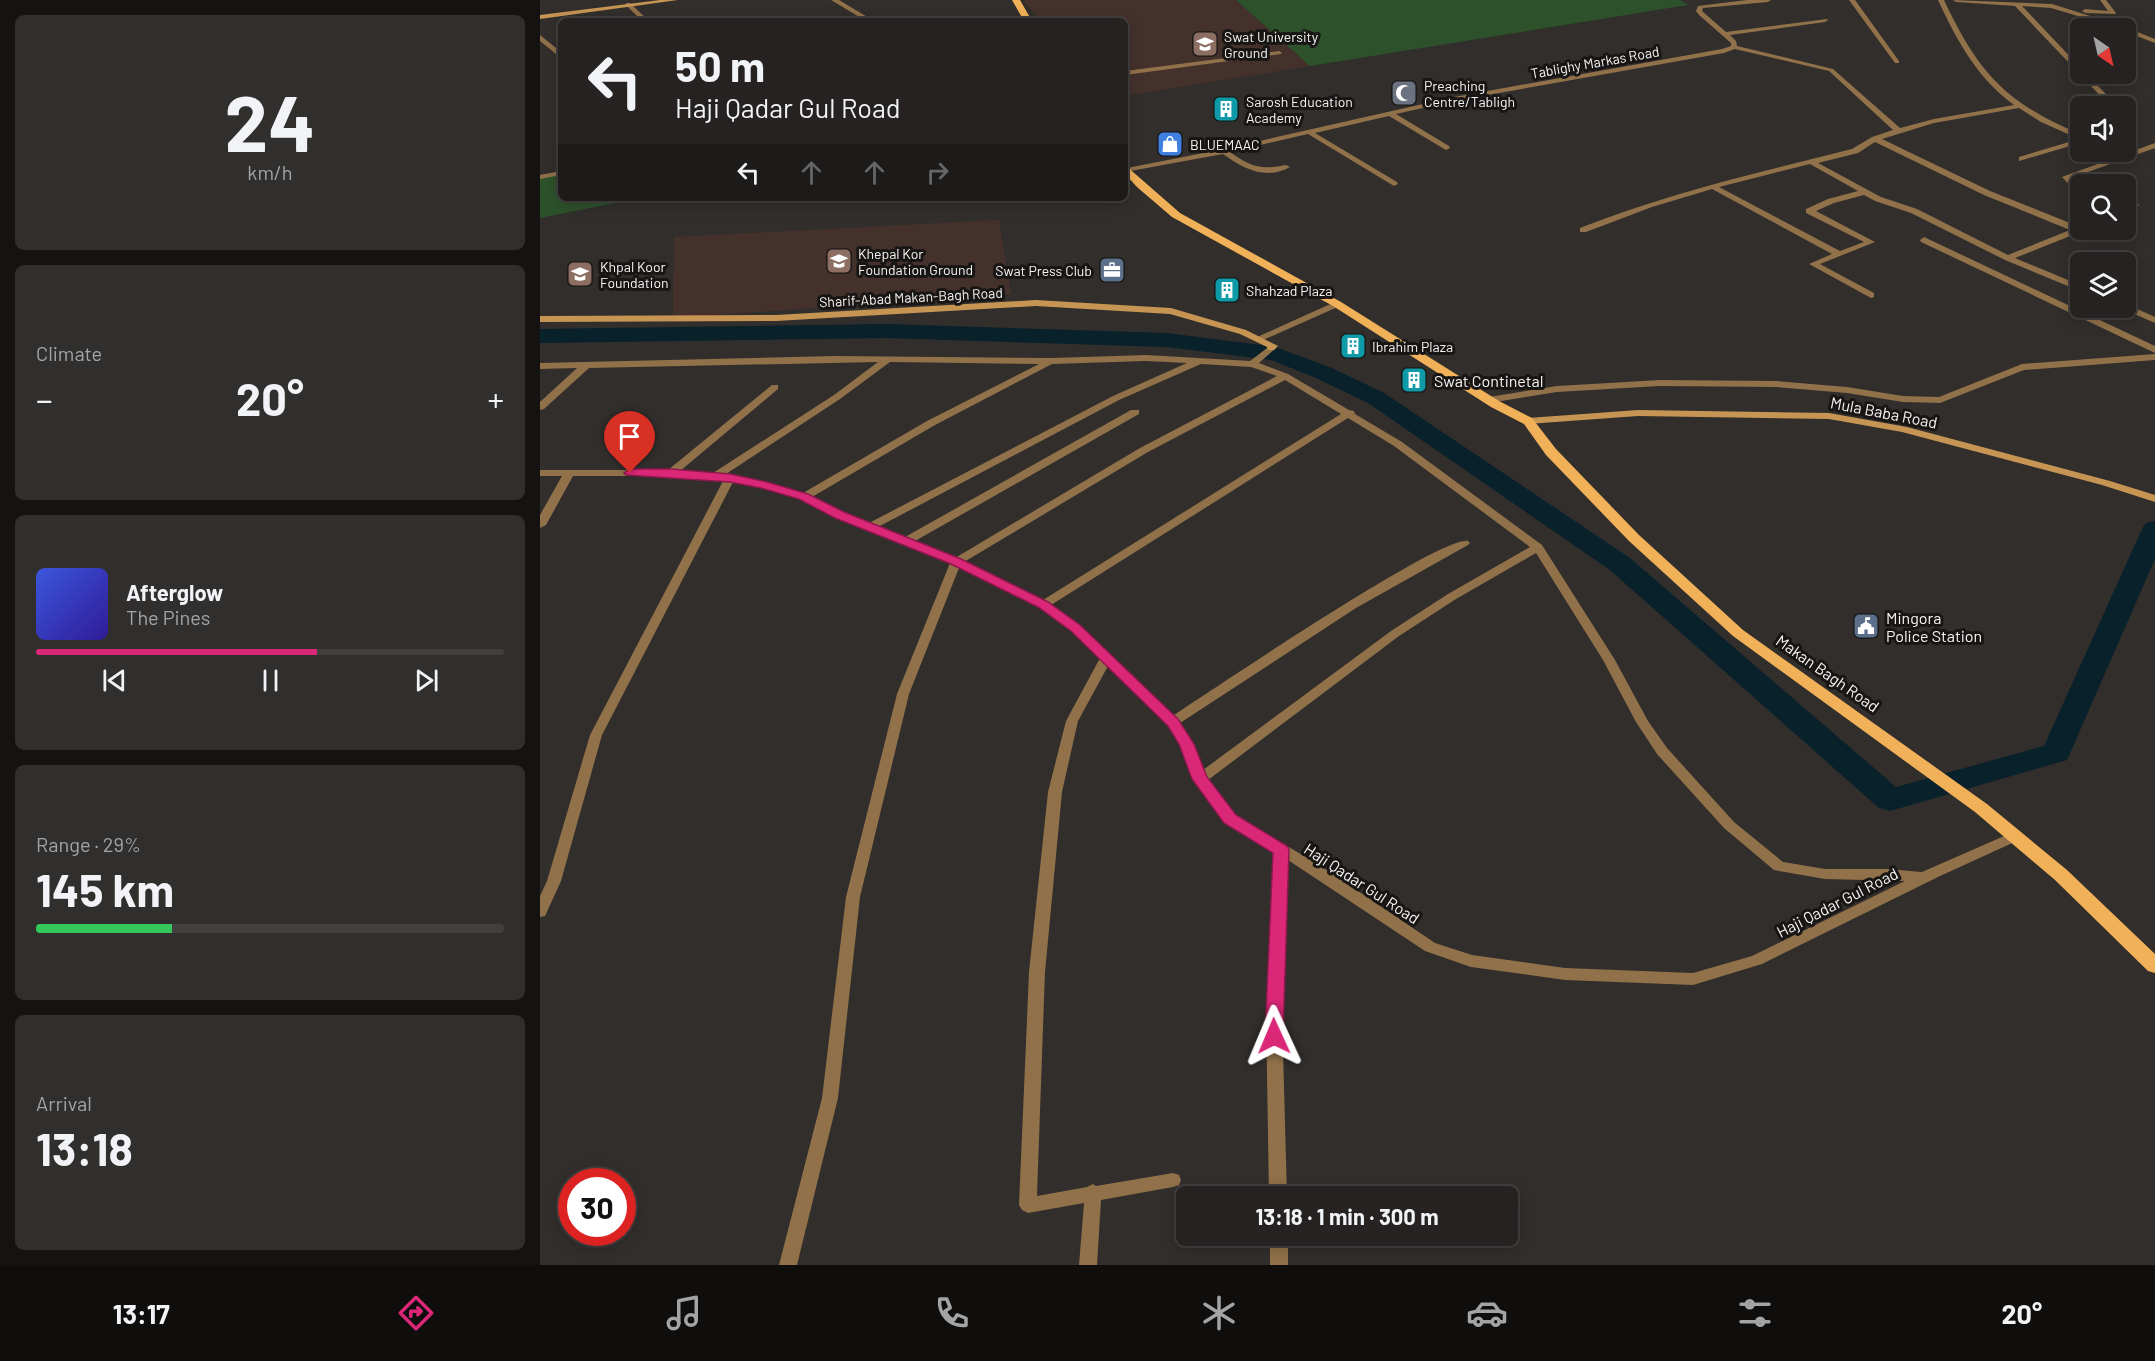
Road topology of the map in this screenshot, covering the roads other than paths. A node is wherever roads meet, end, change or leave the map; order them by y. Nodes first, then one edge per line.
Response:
1 (675, 0) edge
2 (834, 0) edge
3 (1016, 0) edge
4 (1696, 0) edge
5 (1768, 0) edge
6 (1852, 0) edge
7 (1941, 0) edge
8 (1956, 0) edge
9 (2103, 0) edge
10 (628, 4) junction
11 (2017, 4) junction
12 (1711, 6) junction
13 (2067, 10) junction
14 (540, 17) edge
15 (643, 18) edge
16 (866, 18) edge
17 (1026, 18) edge
18 (2091, 18) edge
19 (1825, 20) dead end
20 (2155, 30) edge
21 (2136, 33) edge
22 (1724, 34) junction
23 (2143, 36) junction
24 (540, 37) edge
25 (2155, 41) edge
26 (1734, 47) junction
27 (558, 53) edge
28 (1279, 53) dead end
29 (2070, 59) edge
30 (1897, 62) dead end
31 (1128, 73) edge
32 (2093, 84) edge
33 (2105, 96) edge
34 (2021, 106) junction
35 (1389, 113) junction
36 (2070, 127) edge
37 (2062, 129) junction
38 (1898, 130) junction
39 (1308, 132) junction
40 (2070, 133) edge
41 (1875, 139) junction
42 (2070, 144) edge
43 (2155, 145) edge
44 (1446, 148) dead end
45 (2145, 149) junction
46 (1224, 151) junction
47 (2136, 152) edge
48 (2155, 154) edge
49 (2022, 159) dead end
50 (1811, 162) junction
51 (2108, 162) edge
52 (1286, 167) dead end
53 (1128, 171) edge
54 (1128, 173) edge
55 (558, 174) edge
56 (2074, 174) edge
57 (540, 177) edge
58 (1394, 184) dead end
59 (1713, 187) junction
60 (1865, 192) junction
61 (2070, 225) edge
62 (1583, 230) dead end
63 (2070, 233) edge
64 (1924, 240) dead end
65 (1839, 254) junction
66 (2008, 258) junction
67 (2070, 284) edge
68 (1871, 295) dead end
69 (1336, 304) junction
70 (2136, 311) edge
71 (540, 319) edge
72 (2155, 320) edge
73 (1260, 338) junction
74 (2155, 350) edge
75 (2155, 357) edge
76 (887, 360) junction
77 (1202, 360) junction
78 (1052, 361) junction
79 (1253, 362) junction
80 (540, 366) edge
81 (586, 366) junction
82 (1285, 376) junction
83 (775, 387) dead end
84 (1488, 401) junction
85 (540, 407) edge
86 (1135, 412) dead end
87 (1350, 413) junction
88 (1528, 421) junction
89 (540, 473) edge
90 (569, 473) junction
91 (671, 473) junction
92 (723, 477) junction
93 (804, 497) junction
94 (2155, 499) edge
95 (540, 525) edge
96 (871, 526) junction
97 (907, 541) junction
98 (1464, 543) dead end
99 (1538, 547) junction
100 (956, 561) junction
101 (1043, 605) junction
102 (1106, 657) junction
103 (1173, 722) junction
104 (1200, 779) junction
105 (2016, 836) junction
106 (1281, 850) junction
107 (1923, 877) junction
108 (540, 912) edge
109 (2155, 966) edge
110 (1173, 1180) dead end
111 (1278, 1186) edge
112 (1093, 1192) junction
113 (1279, 1246) edge
114 (788, 1265) edge
115 (1088, 1265) edge
116 (1280, 1265) edge

1 - 10 street
2 - 16 street
3 - 17 main road
4 - 12 street
5 - 12 street
6 - 30 street
7 - 34 street
8 - 11 street
9 - 13 street
10 - 14 street
10 - 15 street
11 - 13 street
11 - 29 street
12 - 22 street
13 - 18 street
19 - 22 street
20 - 23 street
21 - 23 street
22 - 26 street
23 - 25 street
24 - 27 street
26 - 35 street, Tablighy Markas Road
26 - 38 street
28 - 31 street
32 - 33 street
34 - 37 street
34 - 38 street
35 - 39 street, Tablighy Markas Road
35 - 44 street
36 - 37 street
37 - 40 street
38 - 41 street
39 - 46 street, Tablighy Markas Road
39 - 58 street
41 - 50 street
41 - 61 street
42 - 49 street
43 - 45 street
45 - 47 street
45 - 48 street
46 - 52 street
46 - 53 street, Tablighy Markas Road
50 - 59 street
50 - 60 street
51 - 56 street
54 - 69 main road, Makan Bagh Road
55 - 57 street
59 - 62 street
59 - 65 street
60 - 65 street
60 - 66 street
63 - 66 street
64 - 74 street
65 - 68 street
66 - 67 street
69 - 73 street
69 - 84 main road, Makan Bagh Road
70 - 72 street
71 - 73 street, Sharif-Abad Makan-Bagh Road
73 - 79 street, Sharif-Abad Makan-Bagh Road
75 - 84 street
76 - 78 street
76 - 81 street
76 - 92 street
77 - 78 street
77 - 79 street
77 - 96 street
78 - 93 street
79 - 82 street
80 - 81 street
81 - 85 street
82 - 87 street
82 - 100 street
83 - 91 street
84 - 88 main road, Makan Bagh Road
86 - 97 street
87 - 99 street
87 - 101 street
88 - 94 street, Mula Baba Road
88 - 105 main road, Makan Bagh Road
89 - 90 street, Haji Qadar Gul Road
90 - 91 street, Haji Qadar Gul Road
90 - 95 street
91 - 92 street, Haji Qadar Gul Road
92 - 93 street, Haji Qadar Gul Road
92 - 108 street
93 - 96 street, Haji Qadar Gul Road
96 - 97 street, Haji Qadar Gul Road
97 - 100 street, Haji Qadar Gul Road
98 - 103 street
99 - 104 street
99 - 107 street
100 - 101 street, Haji Qadar Gul Road
100 - 114 street
101 - 102 street, Haji Qadar Gul Road
102 - 103 street, Haji Qadar Gul Road
102 - 112 street
103 - 104 street, Haji Qadar Gul Road
104 - 106 street, Haji Qadar Gul Road
105 - 107 street, Haji Qadar Gul Road
105 - 109 main road, Makan Bagh Road
106 - 107 street, Haji Qadar Gul Road
106 - 111 street
110 - 112 street
112 - 115 street
113 - 116 street

